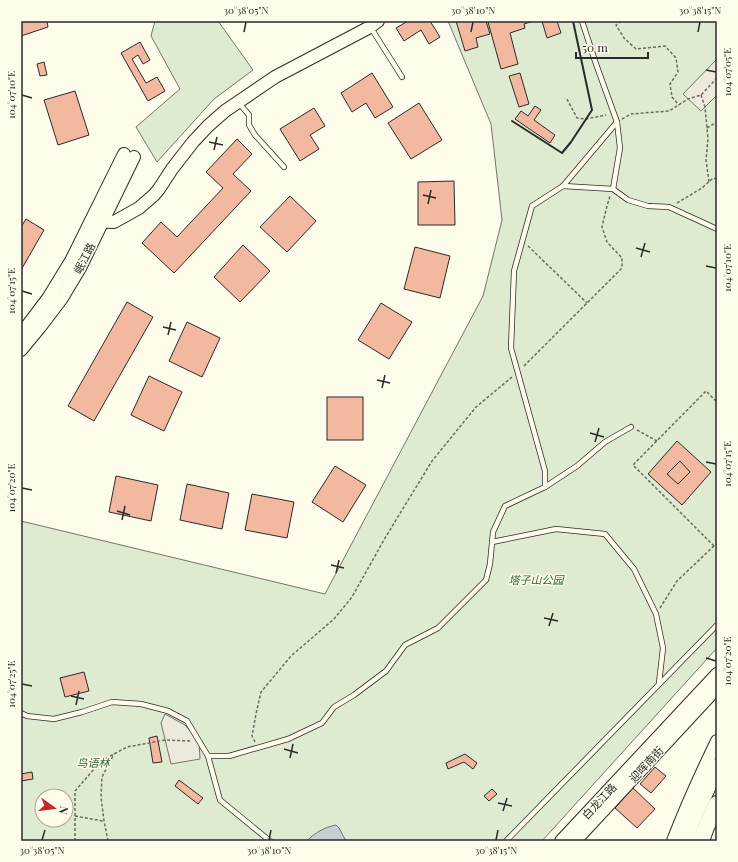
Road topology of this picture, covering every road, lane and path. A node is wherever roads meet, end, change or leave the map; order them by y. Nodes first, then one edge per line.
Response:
1 (582, 21) edge
2 (621, 21) edge
3 (374, 24) edge
4 (402, 78) dead end
5 (717, 78) edge
6 (700, 95) junction
7 (567, 99) dead end
8 (238, 102) junction
9 (679, 105) junction
10 (614, 113) junction
11 (617, 122) junction
12 (717, 122) edge
13 (707, 128) junction
14 (129, 153) dead end
15 (284, 167) dead end
16 (717, 180) edge
17 (709, 182) junction
18 (564, 186) junction
19 (612, 189) junction
20 (668, 207) junction
21 (96, 221) junction
22 (717, 228) edge
23 (523, 241) junction
24 (587, 303) junction
25 (21, 334) edge
26 (21, 350) edge
27 (518, 372) junction
28 (717, 402) edge
29 (631, 427) joint
30 (657, 441) junction
31 (545, 487) junction
32 (492, 542) junction
33 (717, 543) edge
34 (714, 546) junction
35 (656, 614) junction
36 (717, 625) edge
37 (717, 674) edge
38 (659, 684) junction
39 (717, 688) edge
40 (21, 713) edge
41 (199, 741) junction
42 (717, 741) edge
43 (258, 747) junction
44 (114, 754) junction
45 (208, 756) junction
46 (717, 767) edge
47 (717, 804) edge
48 (75, 816) junction
49 (104, 821) junction
50 (685, 836) edge
51 (75, 841) edge
52 (108, 841) edge
53 (270, 841) edge
54 (506, 841) edge
55 (562, 841) edge
56 (575, 841) edge
57 (673, 841) edge
58 (701, 841) edge

1 - 10 lane
2 - 9 path
3 - 4 lane
3 - 8 street
5 - 6 path
6 - 9 path
6 - 13 path
7 - 10 path
8 - 15 lane
8 - 21 street
9 - 11 path
10 - 11 lane
11 - 18 lane
11 - 19 lane
12 - 13 path
13 - 17 path
14 - 21 street, 岷江路
16 - 17 path
17 - 20 path
18 - 19 lane
18 - 23 lane
19 - 20 lane
19 - 24 path
20 - 22 lane
21 - 25 street, 岷江路
21 - 26 street, 岷江路
23 - 24 path
23 - 27 lane
24 - 27 path
27 - 31 lane
27 - 43 path
28 - 30 path
29 - 30 path
29 - 31 lane
30 - 34 path
31 - 32 lane
32 - 35 lane
32 - 43 lane
33 - 34 path
34 - 35 path
35 - 38 lane
36 - 38 lane
37 - 55 street, 白龙江路
38 - 54 lane
39 - 56 street, 迎晖南街
40 - 41 lane
41 - 44 path
41 - 45 lane
42 - 57 street
43 - 45 lane
44 - 48 path
44 - 49 path
45 - 53 lane
46 - 50 highway
47 - 58 highway
48 - 49 path
48 - 51 path
49 - 52 path

